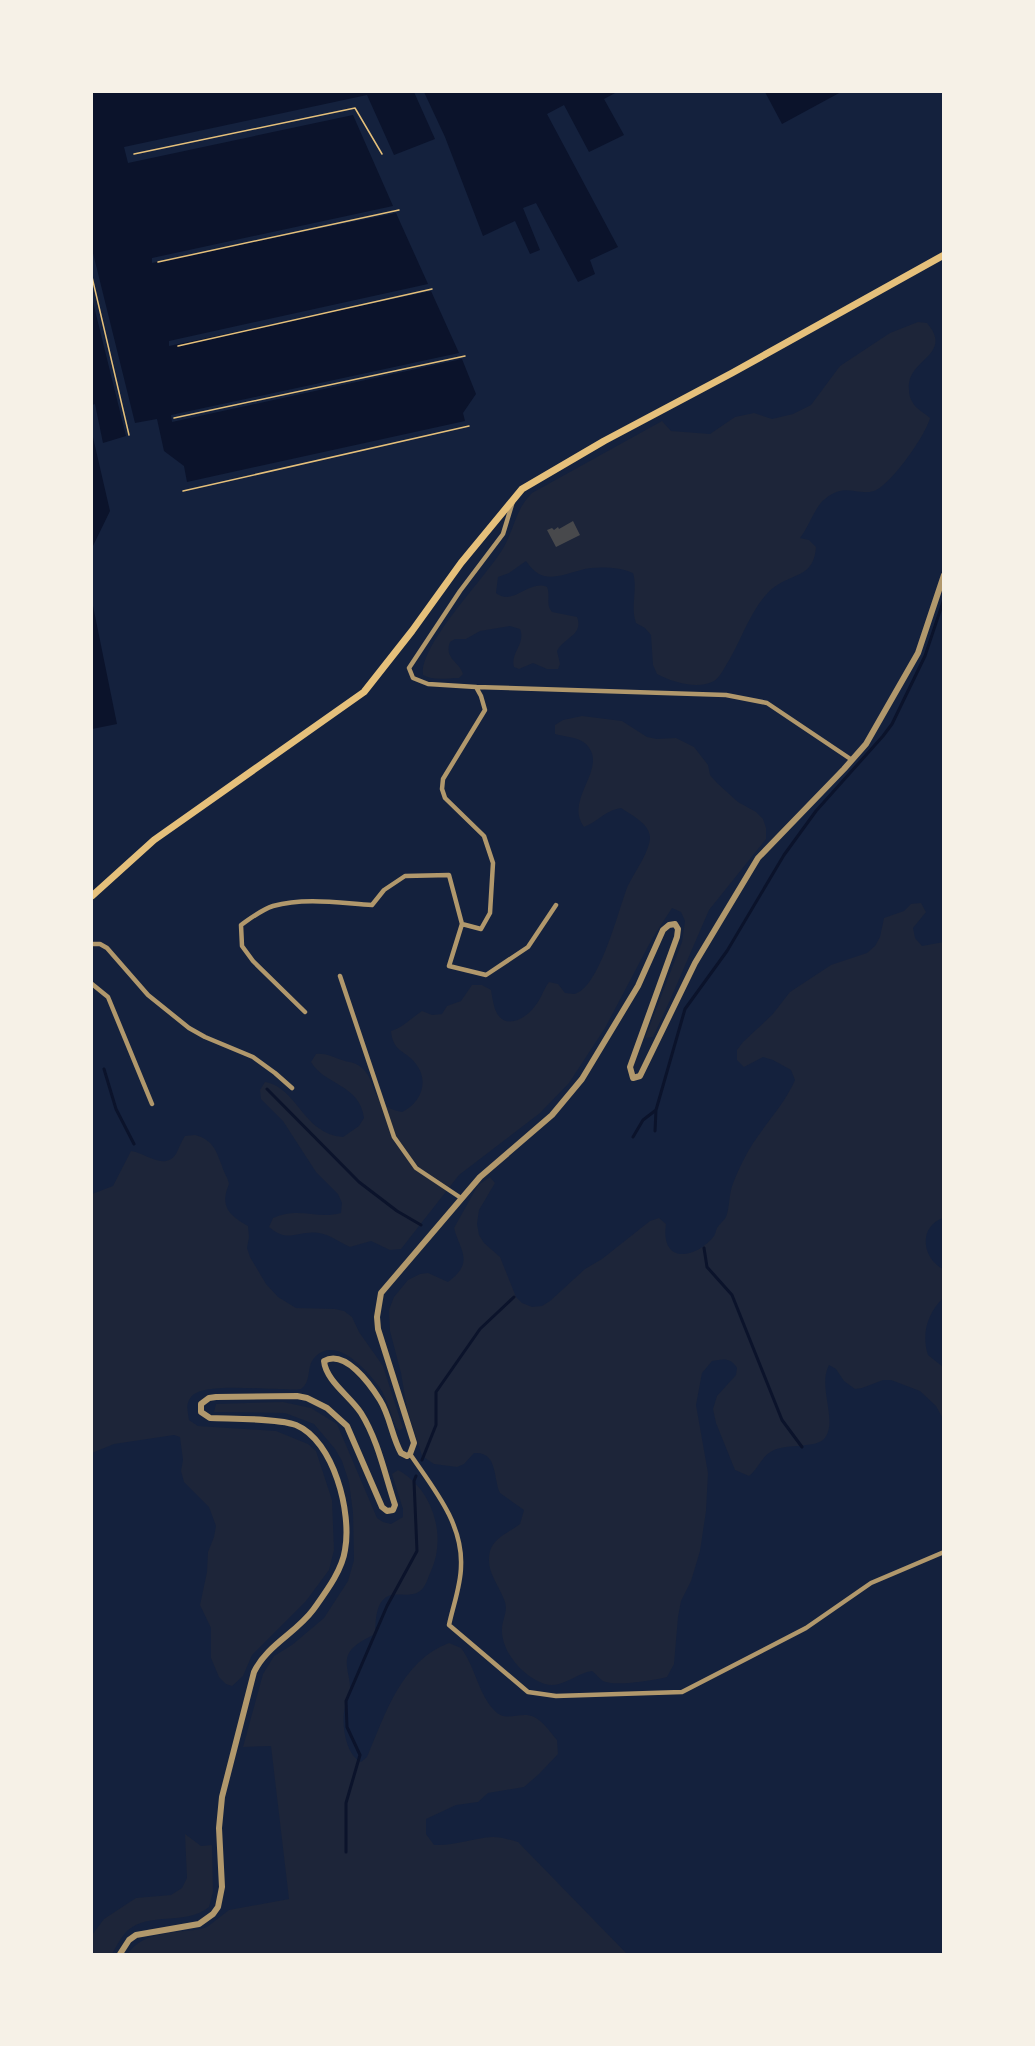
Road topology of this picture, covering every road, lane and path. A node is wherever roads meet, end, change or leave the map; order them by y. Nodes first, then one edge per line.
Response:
1 (134, 154) dead end
2 (382, 154) dead end
3 (399, 210) dead end
4 (944, 255) edge
5 (158, 262) dead end
6 (92, 277) edge
7 (432, 289) dead end
8 (178, 346) dead end
9 (465, 356) dead end
10 (174, 418) dead end
11 (469, 426) dead end
12 (129, 435) dead end
13 (183, 490) dead end
14 (515, 496) junction
15 (944, 575) edge
16 (476, 687) junction
17 (852, 760) junction
18 (92, 897) edge
19 (556, 905) dead end
20 (462, 924) junction
21 (92, 944) edge
22 (340, 976) dead end
23 (92, 984) edge
24 (305, 1012) dead end
25 (292, 1088) dead end
26 (152, 1104) dead end
27 (461, 1198) junction
28 (411, 1454) junction
29 (944, 1552) edge
30 (120, 1954) edge

1 - 2 path
3 - 5 path
4 - 14 main road
6 - 12 path
7 - 8 path
9 - 10 path
11 - 13 path
14 - 16 street
14 - 18 main road
15 - 17 street
16 - 17 street
16 - 20 street
17 - 27 street
19 - 20 street
20 - 24 street
21 - 25 street
22 - 27 street
23 - 26 street
27 - 28 street
28 - 29 street
28 - 30 street

